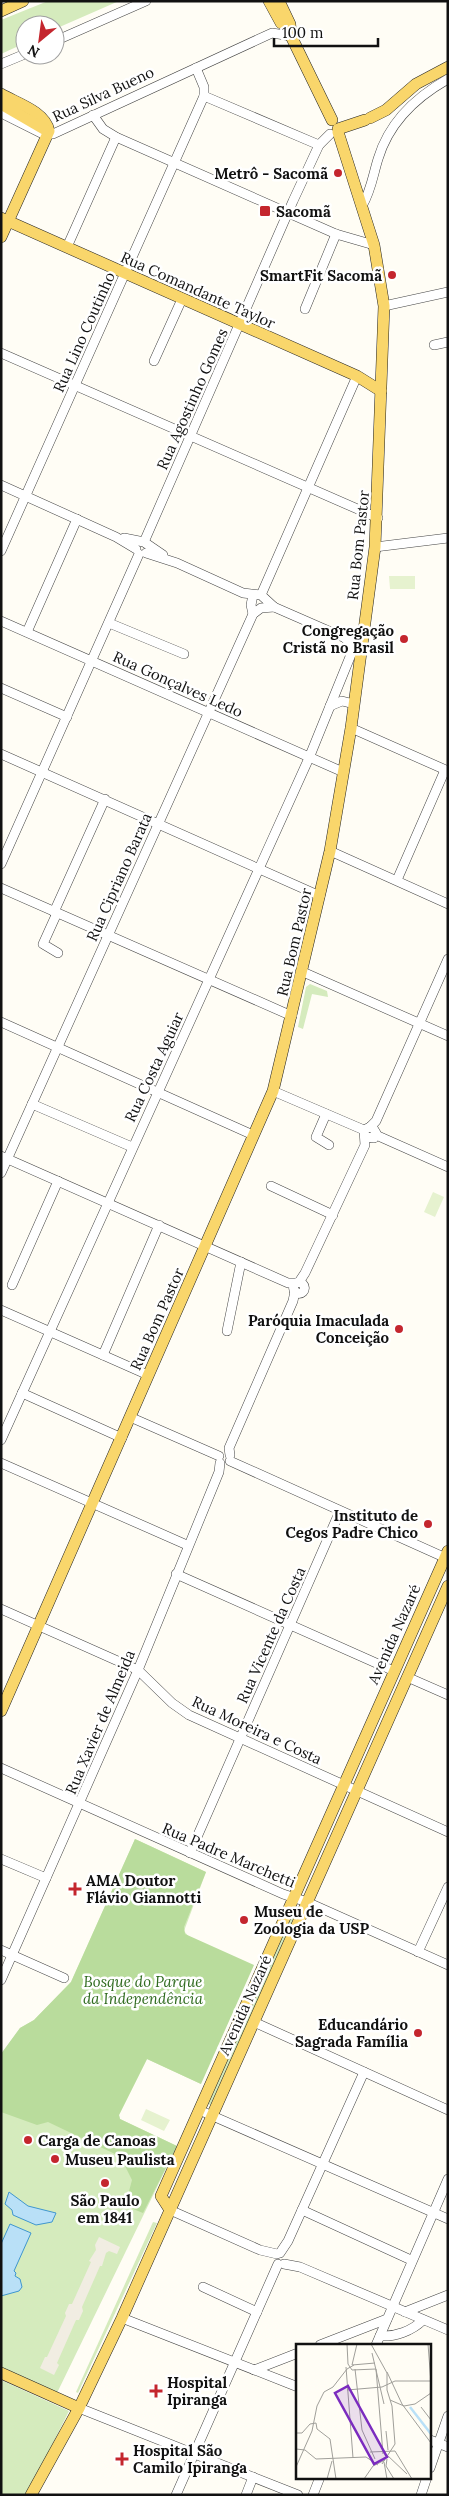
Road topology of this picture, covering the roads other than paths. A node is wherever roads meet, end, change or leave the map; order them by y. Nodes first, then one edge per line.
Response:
1 (23, 1) edge
2 (146, 1) edge
3 (269, 1) edge
4 (279, 1) edge
5 (1, 11) edge
6 (278, 17) junction
7 (272, 33) junction
8 (291, 36) junction
9 (65, 37) edge
10 (15, 58) edge
11 (1, 64) edge
12 (448, 67) edge
13 (196, 68) junction
14 (448, 79) edge
15 (1, 94) edge
16 (204, 96) junction
17 (1, 104) edge
18 (1, 113) edge
19 (93, 115) junction
20 (334, 129) junction
21 (48, 135) junction
22 (116, 137) junction
23 (319, 145) junction
24 (175, 162) junction
25 (362, 206) junction
26 (288, 212) junction
27 (5, 220) edge
28 (336, 234) junction
29 (1, 237) edge
30 (374, 245) junction
31 (67, 247) junction
32 (125, 274) junction
33 (448, 292) edge
34 (182, 299) junction
35 (384, 306) junction
36 (305, 309) dead end
37 (240, 324) junction
38 (448, 342) edge
39 (434, 345) dead end
40 (1, 353) edge
41 (154, 361) dead end
42 (357, 376) junction
43 (75, 386) junction
44 (381, 392) junction
45 (191, 437) junction
46 (1, 485) edge
47 (308, 488) junction
48 (26, 496) junction
49 (77, 518) junction
50 (378, 518) junction
51 (448, 538) edge
52 (376, 547) junction
53 (142, 548) junction
54 (1, 551) edge
55 (255, 597) junction
56 (274, 607) junction
57 (253, 614) junction
58 (1, 621) edge
59 (109, 623) junction
60 (27, 632) junction
61 (363, 634) junction
62 (345, 638) junction
63 (184, 654) dead end
64 (92, 661) junction
65 (1, 688) edge
66 (354, 704) junction
67 (330, 706) junction
68 (208, 712) junction
69 (67, 717) junction
70 (351, 728) junction
71 (1, 754) edge
72 (309, 758) junction
73 (446, 771) edge
74 (42, 772) junction
75 (343, 772) junction
76 (105, 799) junction
77 (158, 823) junction
78 (330, 851) junction
79 (1, 864) edge
80 (260, 869) junction
81 (398, 880) junction
82 (1, 888) edge
83 (320, 896) junction
84 (448, 904) edge
85 (56, 912) junction
86 (108, 936) junction
87 (58, 953) dead end
88 (448, 959) edge
89 (303, 972) junction
90 (209, 982) junction
91 (292, 1016) junction
92 (1, 1022) edge
93 (420, 1024) junction
94 (448, 1036) edge
95 (58, 1048) junction
96 (274, 1091) junction
97 (158, 1092) junction
98 (32, 1104) junction
99 (326, 1114) junction
100 (370, 1133) junction
101 (253, 1135) junction
102 (329, 1145) dead end
103 (132, 1147) junction
104 (4, 1158) edge
105 (448, 1167) edge
106 (1, 1173) edge
107 (58, 1182) junction
108 (271, 1186) dead end
109 (108, 1203) junction
110 (332, 1215) junction
111 (158, 1226) junction
112 (206, 1246) junction
113 (241, 1262) junction
114 (12, 1285) dead end
115 (296, 1286) junction
116 (1, 1310) edge
117 (227, 1331) dead end
118 (50, 1332) junction
119 (103, 1355) junction
120 (148, 1375) junction
121 (22, 1393) junction
122 (130, 1417) junction
123 (122, 1438) junction
124 (1, 1440) edge
125 (224, 1459) junction
126 (1, 1463) edge
127 (92, 1503) junction
128 (340, 1511) junction
129 (187, 1545) junction
130 (447, 1556) edge
131 (176, 1574) junction
132 (448, 1586) edge
133 (1, 1609) edge
134 (39, 1625) junction
135 (292, 1625) junction
136 (138, 1670) junction
137 (394, 1671) junction
138 (407, 1677) junction
139 (448, 1695) edge
140 (1, 1711) edge
141 (241, 1738) junction
142 (1, 1768) edge
143 (344, 1785) junction
144 (357, 1790) junction
145 (79, 1804) junction
146 (448, 1832) edge
147 (190, 1853) junction
148 (1, 1858) edge
149 (46, 1878) junction
150 (448, 1887) edge
151 (294, 1898) junction
152 (307, 1902) junction
153 (1, 1950) edge
154 (418, 1952) junction
155 (12, 1955) junction
156 (448, 1964) edge
157 (64, 1978) dead end
158 (1, 1980) edge
159 (254, 2022) junction
160 (364, 2072) junction
161 (199, 2110) junction
162 (448, 2110) edge
163 (212, 2115) junction
164 (323, 2164) junction
165 (448, 2179) edge
166 (170, 2210) junction
167 (302, 2210) junction
168 (433, 2212) junction
169 (448, 2219) edge
170 (281, 2258) junction
171 (411, 2260) junction
172 (203, 2287) dead end
173 (448, 2296) edge
174 (392, 2306) junction
175 (257, 2312) junction
176 (405, 2312) junction
177 (122, 2318) junction
178 (387, 2319) junction
179 (423, 2320) junction
180 (448, 2330) edge
181 (378, 2340) edge
182 (323, 2344) edge
183 (296, 2355) edge
184 (235, 2362) junction
185 (254, 2370) junction
186 (1, 2373) edge
187 (296, 2386) edge
188 (79, 2408) junction
189 (448, 2416) edge
190 (434, 2442) edge
191 (448, 2447) edge
192 (194, 2454) junction
193 (432, 2455) edge
194 (253, 2477) junction
195 (320, 2478) edge
196 (427, 2478) edge
197 (31, 2495) edge
198 (176, 2495) edge
199 (246, 2495) edge
200 (298, 2495) edge
201 (312, 2495) edge
202 (421, 2495) edge

1 - 5 main road
2 - 9 street
3 - 6 main road
4 - 8 main road, Rua Bom Pastor
6 - 7 street
6 - 8 main road
7 - 8 street
7 - 13 street, Rua Silva Bueno
8 - 20 main road, Rua Bom Pastor
10 - 11 street
12 - 20 main road
13 - 16 street
13 - 19 street, Rua Silva Bueno
14 - 25 street
15 - 21 main road
16 - 23 street
16 - 24 street, Rua Lino Coutinho
17 - 21 main road
18 - 21 street
19 - 21 street, Rua Silva Bueno
19 - 22 street
20 - 23 street, Rua Agostinho Gomes
20 - 25 main road, Rua Bom Pastor
21 - 27 main road, Rua Silva Bueno
22 - 24 street
22 - 31 street
23 - 26 street, Rua Agostinho Gomes
24 - 26 street
24 - 32 street, Rua Lino Coutinho
25 - 30 main road, Rua Bom Pastor
26 - 28 street
26 - 37 street, Rua Agostinho Gomes
27 - 29 main road, Rua Silva Bueno
27 - 31 main road, Rua Comandante Taylor
28 - 30 street
28 - 36 street
30 - 35 main road, Rua Bom Pastor
31 - 32 main road, Rua Comandante Taylor
32 - 34 main road, Rua Comandante Taylor
32 - 43 street, Rua Lino Coutinho
33 - 35 street
34 - 37 main road, Rua Comandante Taylor
34 - 41 street
35 - 44 main road, Rua Bom Pastor
37 - 42 main road, Rua Comandante Taylor
37 - 45 street, Rua Agostinho Gomes
38 - 39 street
40 - 43 street
42 - 44 main road, Rua Comandante Taylor
42 - 47 street
43 - 45 street
43 - 48 street, Rua Lino Coutinho
44 - 50 main road, Rua Bom Pastor
45 - 47 street
45 - 53 street, Rua Agostinho Gomes
46 - 48 street
47 - 50 street
47 - 55 street
48 - 49 street
48 - 54 street, Rua Lino Coutinho
49 - 53 street
49 - 60 street
50 - 52 main road, Rua Bom Pastor
51 - 52 street
52 - 61 main road, Rua Bom Pastor
53 - 55 street
53 - 59 street, Rua Agostinho Gomes
55 - 56 street
55 - 57 street
56 - 57 street
56 - 62 street
57 - 68 street, Rua Cipriano Barata
58 - 60 street, Rua Gonçalves Ledo
59 - 63 street
59 - 64 street, Rua Agostinho Gomes
60 - 64 street, Rua Gonçalves Ledo
61 - 62 street
61 - 66 main road, Rua Bom Pastor
62 - 67 street, Rua Costa Aguiar
64 - 68 street, Rua Gonçalves Ledo
64 - 69 street, Rua Agostinho Gomes
65 - 69 street
66 - 67 street
66 - 70 main road, Rua Bom Pastor
67 - 72 street, Rua Costa Aguiar
68 - 72 street, Rua Gonçalves Ledo
68 - 77 street, Rua Cipriano Barata
69 - 74 street, Rua Agostinho Gomes
70 - 73 street
70 - 75 main road, Rua Bom Pastor
71 - 74 street
72 - 75 street, Rua Gonçalves Ledo
72 - 80 street, Rua Costa Aguiar
73 - 81 street
74 - 76 street
74 - 79 street, Rua Agostinho Gomes
75 - 78 main road, Rua Bom Pastor
76 - 77 street
76 - 85 street
77 - 80 street
77 - 86 street, Rua Cipriano Barata
78 - 81 street
78 - 83 main road, Rua Bom Pastor
80 - 83 street
80 - 90 street, Rua Costa Aguiar
81 - 84 street
82 - 85 street
83 - 89 main road, Rua Bom Pastor
85 - 86 street
85 - 87 street
86 - 90 street
86 - 95 street, Rua Cipriano Barata
88 - 93 street, Rua Xavier de Almeida
89 - 91 main road, Rua Bom Pastor
89 - 93 street
90 - 91 street
90 - 97 street, Rua Costa Aguiar
91 - 96 main road, Rua Bom Pastor
92 - 95 street
93 - 94 street
93 - 100 street, Rua Xavier de Almeida
95 - 97 street
95 - 98 street, Rua Cipriano Barata
96 - 99 street
96 - 101 main road, Rua Bom Pastor
97 - 101 street
97 - 103 street, Rua Costa Aguiar
98 - 103 street
98 - 104 street, Rua Cipriano Barata
99 - 100 street
99 - 102 street
100 - 105 street
100 - 110 street, Rua Xavier de Almeida
101 - 112 main road, Rua Bom Pastor
103 - 109 street, Rua Costa Aguiar
104 - 106 street, Rua Cipriano Barata
104 - 107 street
107 - 109 street
107 - 114 street
108 - 110 street
109 - 111 street
109 - 118 street, Rua Costa Aguiar
110 - 115 street, Rua Xavier de Almeida
111 - 112 street
111 - 119 street
112 - 113 street
112 - 120 main road, Rua Bom Pastor
113 - 115 street
113 - 117 street
115 - 125 street, Rua Xavier de Almeida
116 - 118 street
118 - 119 street
118 - 121 street, Rua Costa Aguiar
119 - 120 street
120 - 122 main road, Rua Bom Pastor
121 - 123 street
121 - 124 street, Rua Costa Aguiar
122 - 123 main road, Rua Bom Pastor
122 - 125 street
123 - 127 main road, Rua Bom Pastor
125 - 128 street
125 - 129 street, Rua Xavier de Almeida
126 - 127 street
127 - 129 street
127 - 134 main road, Rua Bom Pastor
128 - 130 street
128 - 135 street, Rua Vicente da Costa
129 - 131 street, Rua Xavier de Almeida
130 - 137 main road, Avenida Nazaré
131 - 135 street
131 - 136 street, Rua Xavier de Almeida
132 - 138 main road, Avenida Nazaré
133 - 134 street, Rua Moreira e Costa
134 - 136 street, Rua Moreira e Costa
134 - 140 main road, Rua Bom Pastor
135 - 137 street
135 - 141 street, Rua Vicente da Costa
136 - 141 street, Rua Moreira e Costa
136 - 145 street, Rua Xavier de Almeida
137 - 143 main road, Avenida Nazaré
138 - 139 street
138 - 144 main road, Avenida Nazaré
141 - 143 street, Rua Moreira e Costa
141 - 147 street, Rua Vicente da Costa
142 - 145 street, Rua Padre Marchetti
143 - 144 street, Rua Moreira e Costa
143 - 151 main road, Avenida Nazaré
144 - 146 street, Rua Moreira e Costa
144 - 152 main road, Avenida Nazaré
145 - 147 street, Rua Padre Marchetti
145 - 149 street, Rua Xavier de Almeida
147 - 151 street, Rua Padre Marchetti
148 - 149 street
149 - 155 street, Rua Xavier de Almeida
150 - 154 street
151 - 152 street, Rua Padre Marchetti
151 - 161 main road, Avenida Nazaré
152 - 154 street, Rua Padre Marchetti
152 - 159 main road, Avenida Nazaré
153 - 155 street
154 - 156 street, Rua Padre Marchetti
155 - 157 street
155 - 158 street, Rua Xavier de Almeida
159 - 160 street
159 - 163 main road, Avenida Nazaré
160 - 162 street
160 - 164 street
161 - 163 street
161 - 166 main road, Avenida Nazaré
163 - 164 street
163 - 166 main road, Avenida Nazaré
164 - 167 street
164 - 168 street
165 - 168 street
166 - 170 street
166 - 177 main road, Avenida Nazaré
167 - 170 street
167 - 171 street
168 - 169 street
168 - 171 street
170 - 174 street
170 - 175 street
171 - 174 street
172 - 175 street
173 - 176 street
174 - 176 street
174 - 178 street
175 - 184 street
176 - 179 street
177 - 184 street
177 - 188 main road, Avenida Nazaré
178 - 181 street
178 - 182 street
179 - 180 street
179 - 181 street
183 - 185 street
184 - 185 street
184 - 192 street
185 - 187 street
186 - 188 main road
188 - 192 street
188 - 197 main road, Avenida Nazaré
189 - 190 street
190 - 191 street
190 - 193 street
192 - 194 street
192 - 198 street
194 - 199 street
194 - 200 street
195 - 201 street
196 - 202 street

